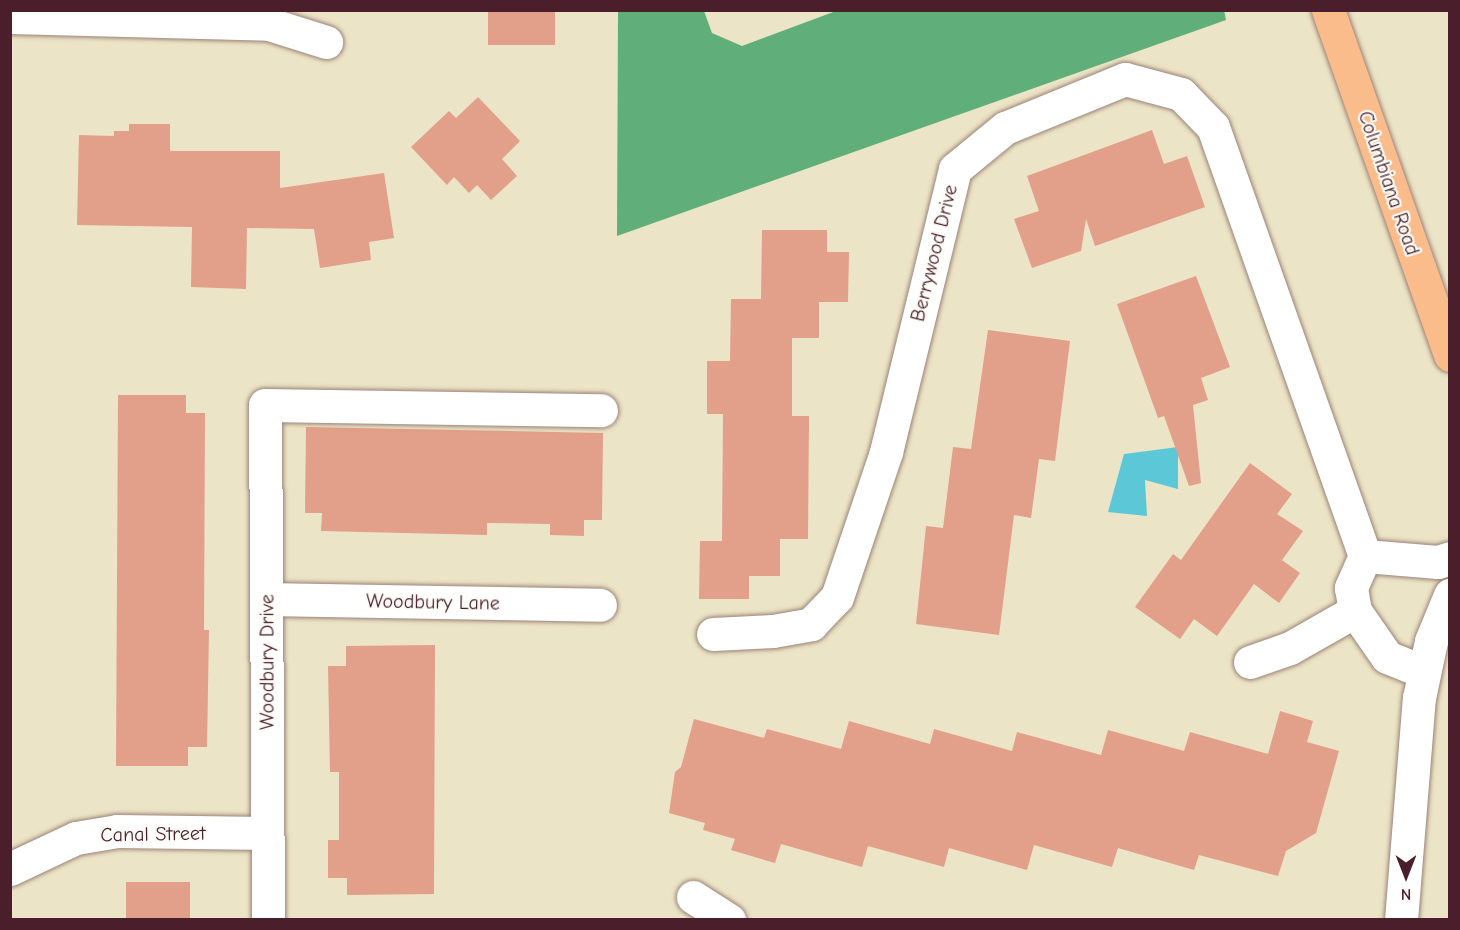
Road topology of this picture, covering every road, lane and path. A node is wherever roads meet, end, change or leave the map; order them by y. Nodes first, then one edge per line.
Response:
1 (1328, 10) edge
2 (10, 17) edge
3 (326, 42) dead end
4 (1449, 355) edge
5 (601, 410) dead end
6 (1365, 556) junction
7 (1449, 558) edge
8 (1449, 595) edge
9 (266, 599) junction
10 (600, 605) dead end
11 (1355, 611) junction
12 (712, 634) dead end
13 (1251, 662) dead end
14 (1424, 672) junction
15 (267, 833) junction
16 (10, 869) edge
17 (693, 897) dead end
18 (268, 920) edge
19 (729, 920) edge
20 (1401, 920) edge

1 - 4 main road, Columbiana Road
2 - 3 street
5 - 9 street, Woodbury Drive
6 - 7 street
6 - 11 street
6 - 12 street, Berrywood Drive
8 - 14 street
9 - 10 street, Woodbury Lane
9 - 15 street, Woodbury Drive
11 - 13 street
11 - 14 street
14 - 20 street
15 - 16 street, Canal Street
15 - 18 street, Woodbury Drive
17 - 19 street

